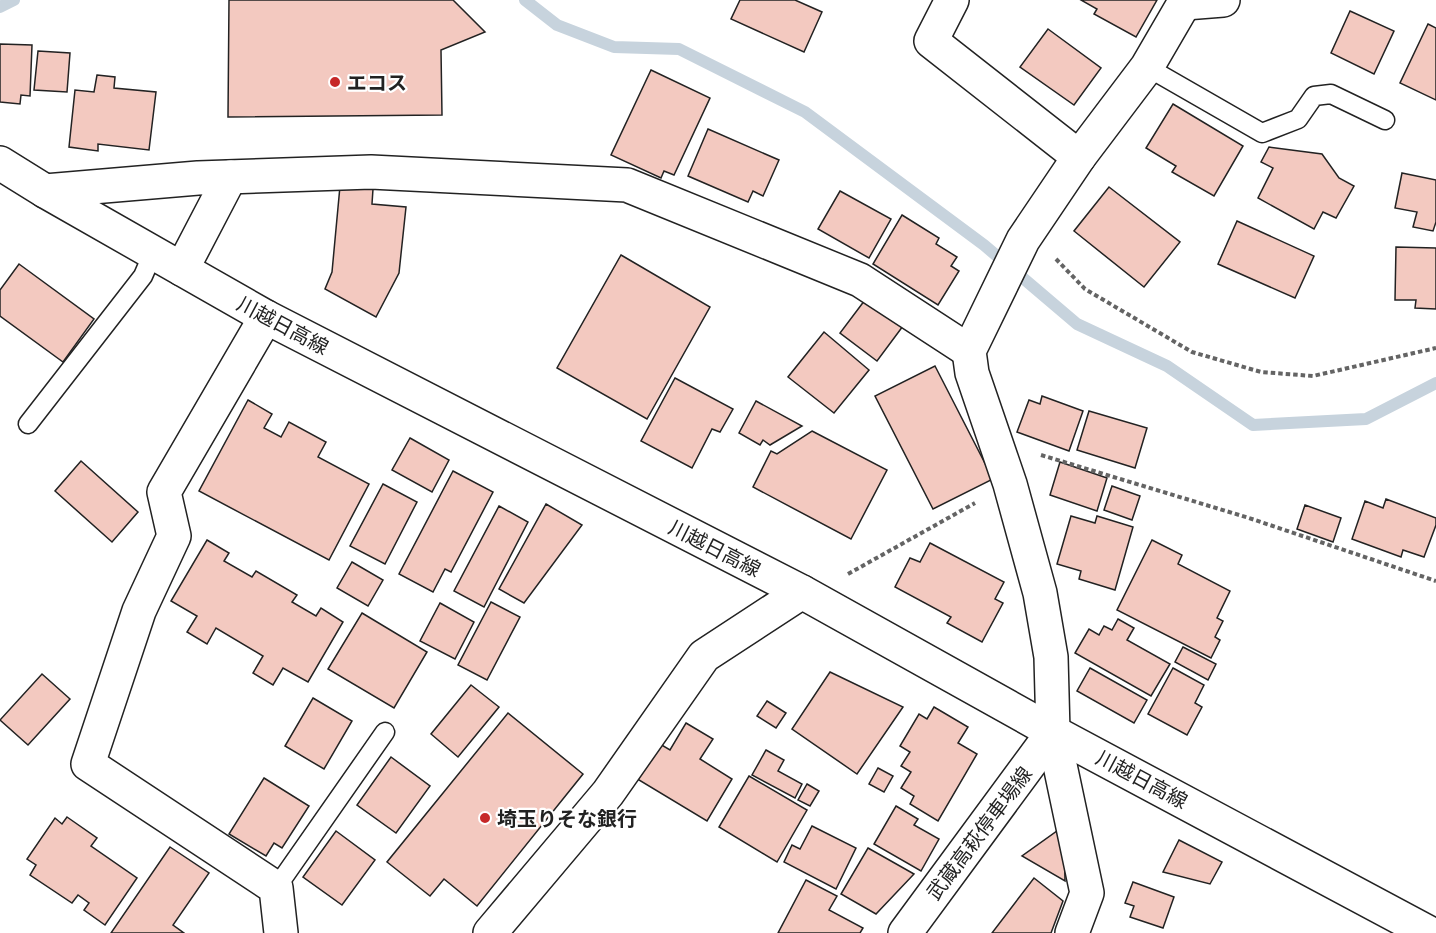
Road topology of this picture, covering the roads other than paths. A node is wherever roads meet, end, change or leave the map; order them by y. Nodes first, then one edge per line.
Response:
1 (952, 0) edge
2 (1223, 0) edge
3 (1185, 2) edge
4 (1147, 67) junction
5 (1385, 120) dead end
6 (1079, 158) junction
7 (0, 163) edge
8 (230, 177) junction
9 (45, 191) junction
10 (153, 253) junction
11 (182, 270) junction
12 (266, 317) junction
13 (969, 351) junction
14 (28, 424) dead end
15 (802, 592) junction
16 (385, 732) dead end
17 (1053, 732) junction
18 (276, 888) junction
19 (281, 933) edge
20 (490, 933) edge
21 (905, 933) edge
22 (1072, 933) edge
23 (1429, 933) edge

1 - 6 street
2 - 3 street
3 - 4 street
4 - 5 lane
4 - 6 street
6 - 13 street
7 - 9 street, 川越日高線
8 - 9 street
8 - 11 street
8 - 13 street
9 - 10 street, 川越日高線
10 - 11 street, 川越日高線
10 - 14 lane
11 - 12 street, 川越日高線
12 - 15 street, 川越日高線
12 - 18 street
13 - 17 street
15 - 17 street, 川越日高線
15 - 20 street
16 - 18 lane
17 - 21 street, 武蔵高萩停車場線
17 - 22 street
17 - 23 street, 川越日高線
18 - 19 street

